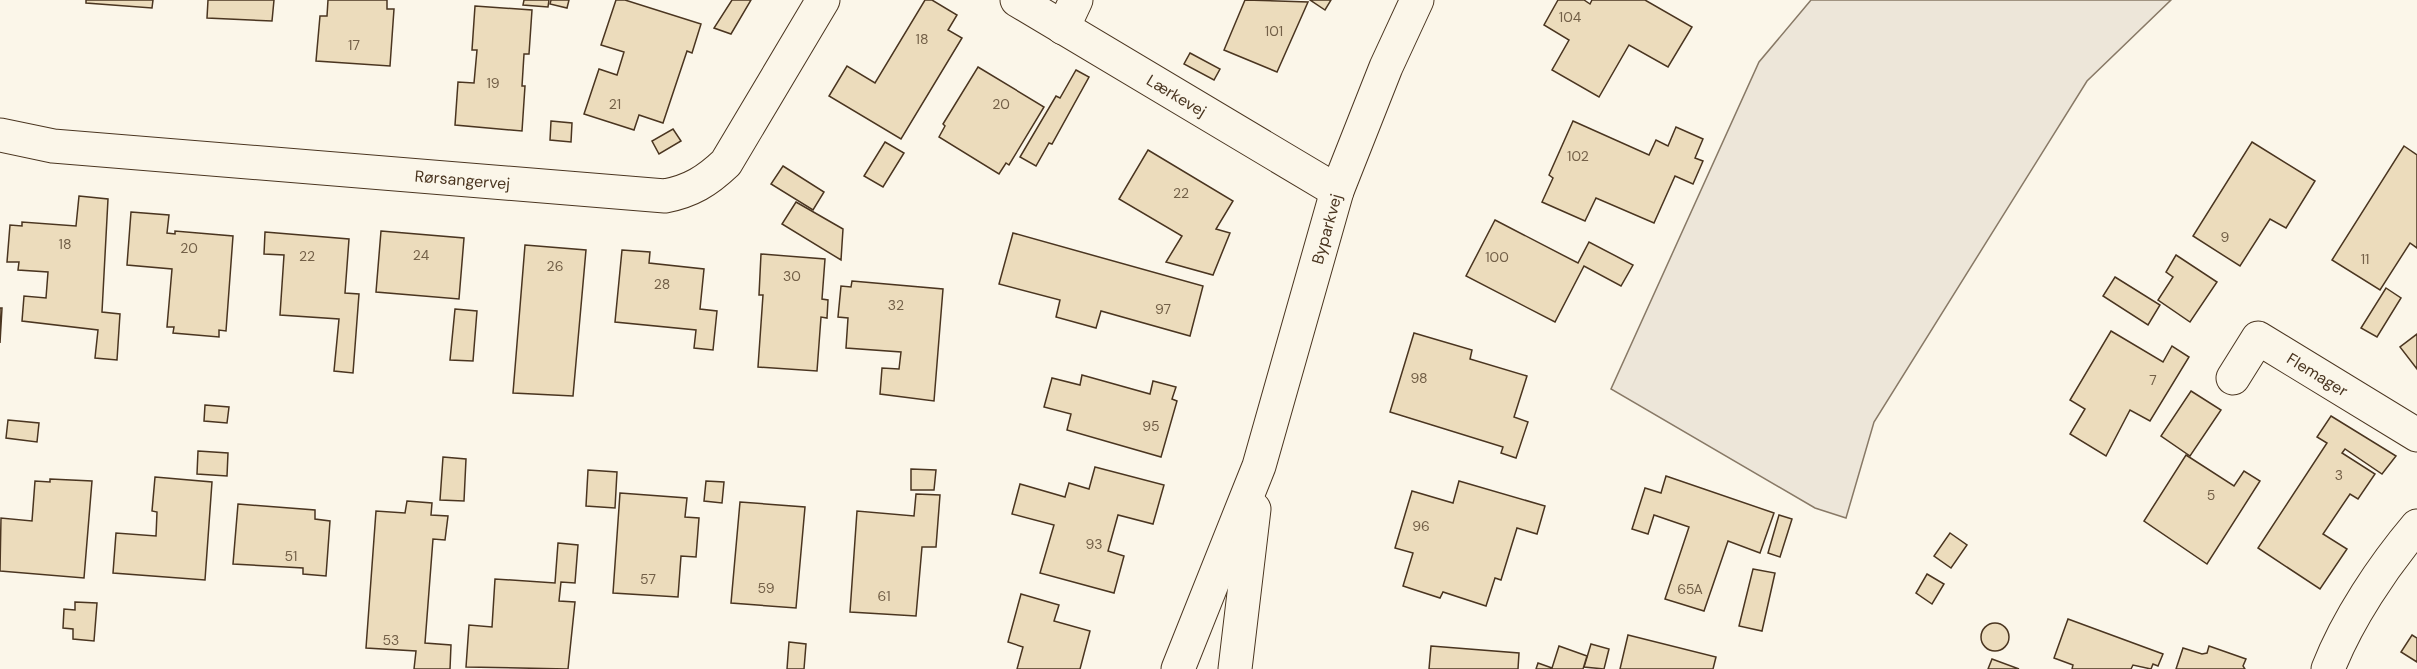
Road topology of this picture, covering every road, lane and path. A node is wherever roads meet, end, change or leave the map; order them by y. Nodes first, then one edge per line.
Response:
1 (824, 0) edge
2 (1017, 0) edge
3 (1417, 0) edge
4 (1070, 14) edge
5 (0, 135) edge
6 (1337, 192) junction
7 (2233, 378) dead end
8 (2417, 435) edge
9 (1259, 466) junction
10 (2417, 526) edge
11 (1178, 669) edge
12 (1235, 669) edge
13 (2328, 669) edge

1 - 5 street, Rørsangervej
2 - 4 street, Lærkevej
3 - 6 street, Byparkvej
4 - 6 street, Lærkevej
6 - 9 street, Byparkvej
7 - 8 street, Flemager
9 - 11 street, Byparkvej
9 - 12 street, Byparkvej
10 - 13 street

